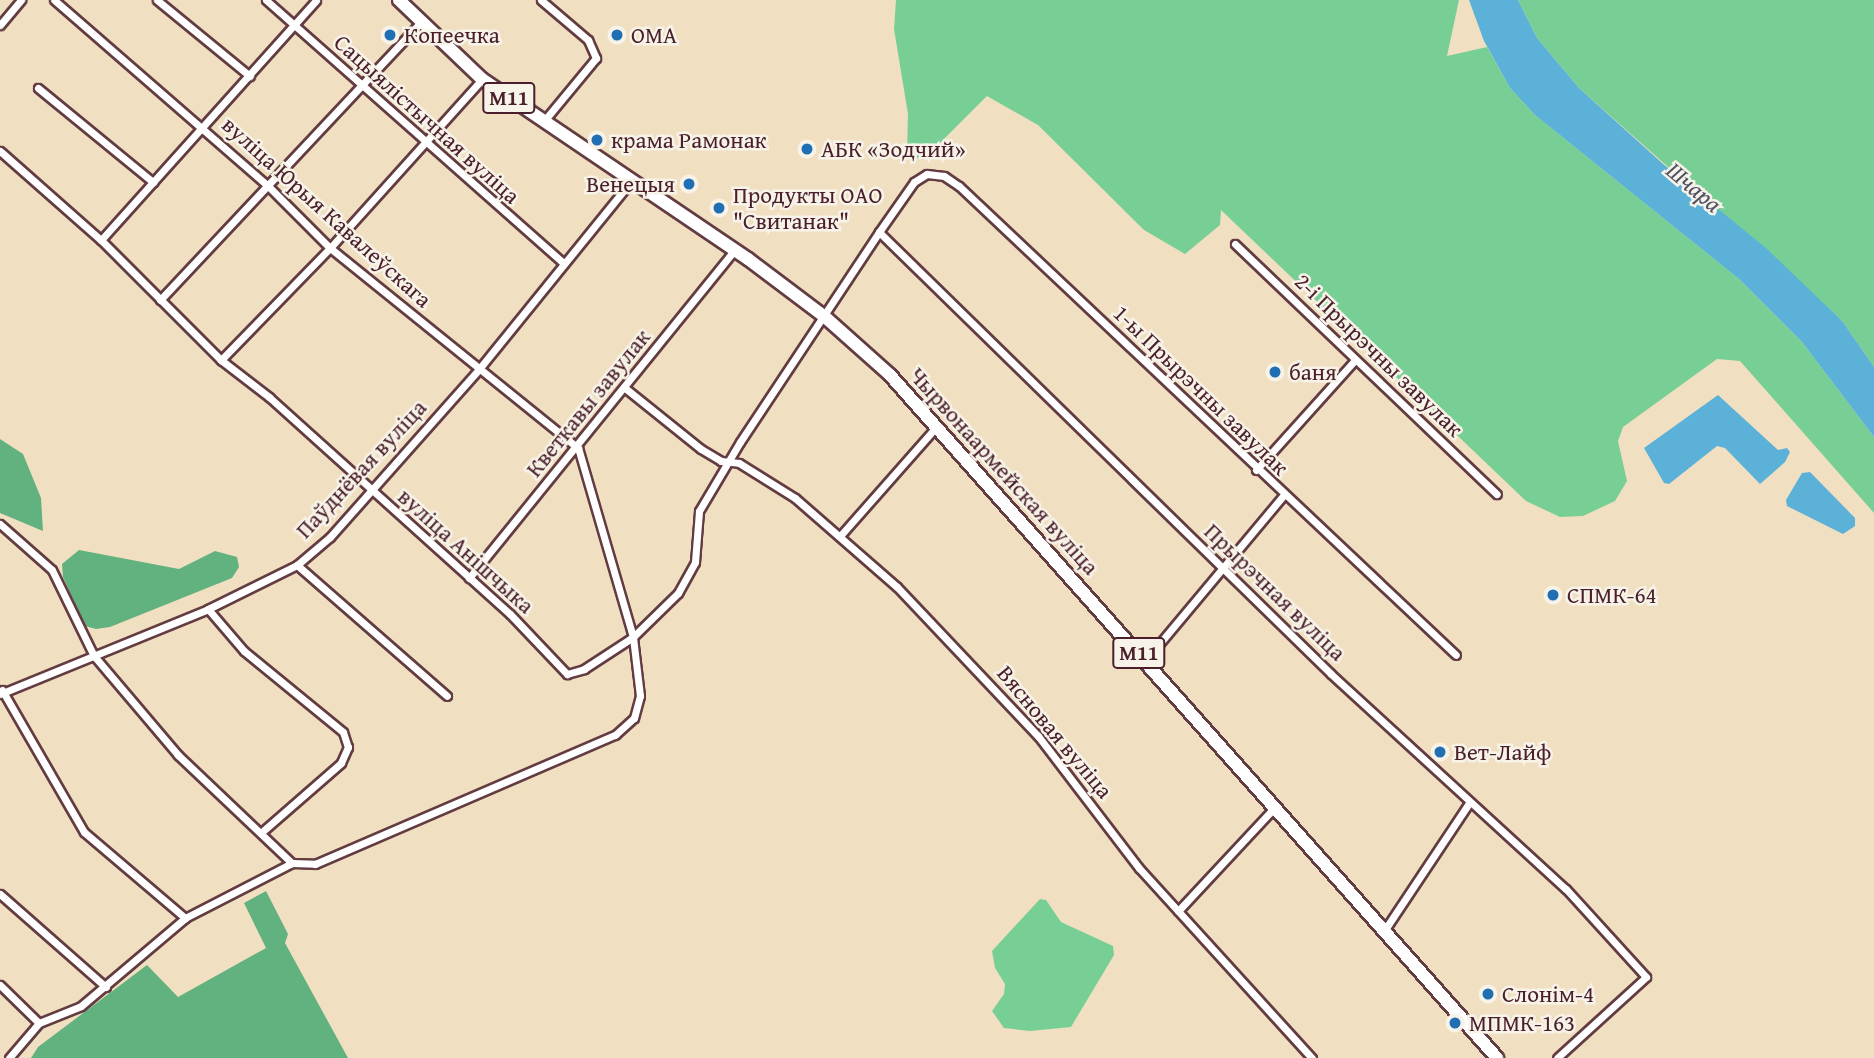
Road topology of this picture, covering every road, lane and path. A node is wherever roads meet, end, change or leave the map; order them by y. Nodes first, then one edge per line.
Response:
1 (21, 0) edge
2 (54, 0) edge
3 (157, 0) edge
4 (266, 0) edge
5 (316, 0) edge
6 (399, 0) edge
7 (541, 0) edge
8 (421, 22) junction
9 (294, 24) junction
10 (0, 25) edge
11 (250, 76) junction
12 (482, 79) junction
13 (360, 84) junction
14 (38, 88) dead end
15 (543, 122) junction
16 (201, 126) junction
17 (425, 144) junction
18 (0, 151) edge
19 (631, 181) junction
20 (153, 182) junction
21 (914, 182) joint
22 (267, 185) junction
23 (879, 232) junction
24 (101, 240) junction
25 (1235, 244) dead end
26 (330, 248) junction
27 (735, 250) junction
28 (564, 264) junction
29 (160, 300) junction
30 (825, 317) junction
31 (221, 360) junction
32 (1355, 360) junction
33 (479, 369) junction
34 (625, 388) junction
35 (937, 425) junction
36 (578, 448) junction
37 (729, 461) junction
38 (1256, 470) junction
39 (372, 493) junction
40 (1497, 494) dead end
41 (1283, 496) junction
42 (0, 524) edge
43 (840, 536) junction
44 (296, 565) junction
45 (1224, 569) junction
46 (468, 578) junction
47 (208, 609) junction
48 (633, 637) junction
49 (1455, 655) dead end
50 (94, 656) junction
51 (1145, 661) junction
52 (1, 691) edge
53 (447, 696) dead end
54 (1469, 803) junction
55 (1275, 807) junction
56 (263, 831) junction
57 (292, 863) junction
58 (0, 894) edge
59 (1178, 911) junction
60 (185, 918) junction
61 (1384, 931) junction
62 (0, 985) edge
63 (106, 986) junction
64 (39, 1023) junction
65 (9, 1058) edge
66 (1312, 1058) edge
67 (1497, 1058) edge
68 (1557, 1058) edge

1 - 10 street
2 - 16 street, вуліца Юрыя Кавалеўскага
3 - 11 street
4 - 9 street, Сацыялістычная вуліца
5 - 9 street
6 - 8 highway, Чырвонаармейская вуліца / М11
7 - 15 street
8 - 12 highway, Чырвонаармейская вуліца / М11
8 - 13 street
9 - 11 street
9 - 13 street, Сацыялістычная вуліца
11 - 16 street
12 - 15 highway, Чырвонаармейская вуліца / М11
12 - 17 street
13 - 17 street, Сацыялістычная вуліца
13 - 22 street
14 - 20 street
15 - 19 highway, Чырвонаармейская вуліца / М11
16 - 20 street
16 - 22 street, вуліца Юрыя Кавалеўскага
17 - 26 street
17 - 28 street, Сацыялістычная вуліца
18 - 24 street, вуліца Анішчыка
19 - 27 highway, Чырвонаармейская вуліца / М11
19 - 28 street, Паўднёвая вуліца
20 - 24 street
21 - 23 street, вуліца Анішчыка
21 - 38 street, 1-ы Прырэчны завулак
22 - 26 street, вуліца Юрыя Кавалеўскага
22 - 29 street
23 - 30 street, вуліца Анішчыка
23 - 45 street, Прырэчная вуліца
24 - 29 street, вуліца Анішчыка
25 - 32 street, 2-і Прырэчны завулак
26 - 31 street
26 - 33 street, вуліца Юрыя Кавалеўскага
27 - 30 highway, Чырвонаармейская вуліца / М11
27 - 34 street, Кветкавы завулак
28 - 33 street, Паўднёвая вуліца
29 - 31 street, вуліца Анішчыка
30 - 35 highway, Чырвонаармейская вуліца / М11
30 - 37 street, вуліца Анішчыка
31 - 39 street, вуліца Анішчыка
32 - 38 street
32 - 40 street, 2-і Прырэчны завулак
33 - 36 street, вуліца Юрыя Кавалеўскага
33 - 39 street, Паўднёвая вуліца
34 - 36 street, Кветкавы завулак
34 - 37 street
35 - 43 street
35 - 51 highway, Чырвонаармейская вуліца / М11
36 - 46 street, Кветкавы завулак
36 - 48 street
37 - 43 street, Вясновая вуліца
37 - 48 street, вуліца Анішчыка
38 - 41 street, 1-ы Прырэчны завулак
39 - 44 street, Паўднёвая вуліца
39 - 46 street, вуліца Анішчыка
41 - 45 street
41 - 49 street, 1-ы Прырэчны завулак
42 - 50 street
43 - 59 street, Вясновая вуліца
44 - 47 street, Паўднёвая вуліца
44 - 53 street
45 - 51 street
45 - 54 street, Прырэчная вуліца
46 - 48 street, вуліца Анішчыка
47 - 50 street, Паўднёвая вуліца
47 - 56 street
48 - 57 street
50 - 52 street, Паўднёвая вуліца
50 - 56 street
51 - 55 highway, Чырвонаармейская вуліца / М11
52 - 60 street
54 - 61 street
54 - 68 street, Прырэчная вуліца
55 - 59 street
55 - 61 highway, Чырвонаармейская вуліца / М11
56 - 57 street
57 - 60 street
58 - 63 street
59 - 66 street, Вясновая вуліца
60 - 63 street
61 - 67 highway, Чырвонаармейская вуліца / М11
62 - 64 street
63 - 64 street
64 - 65 street

